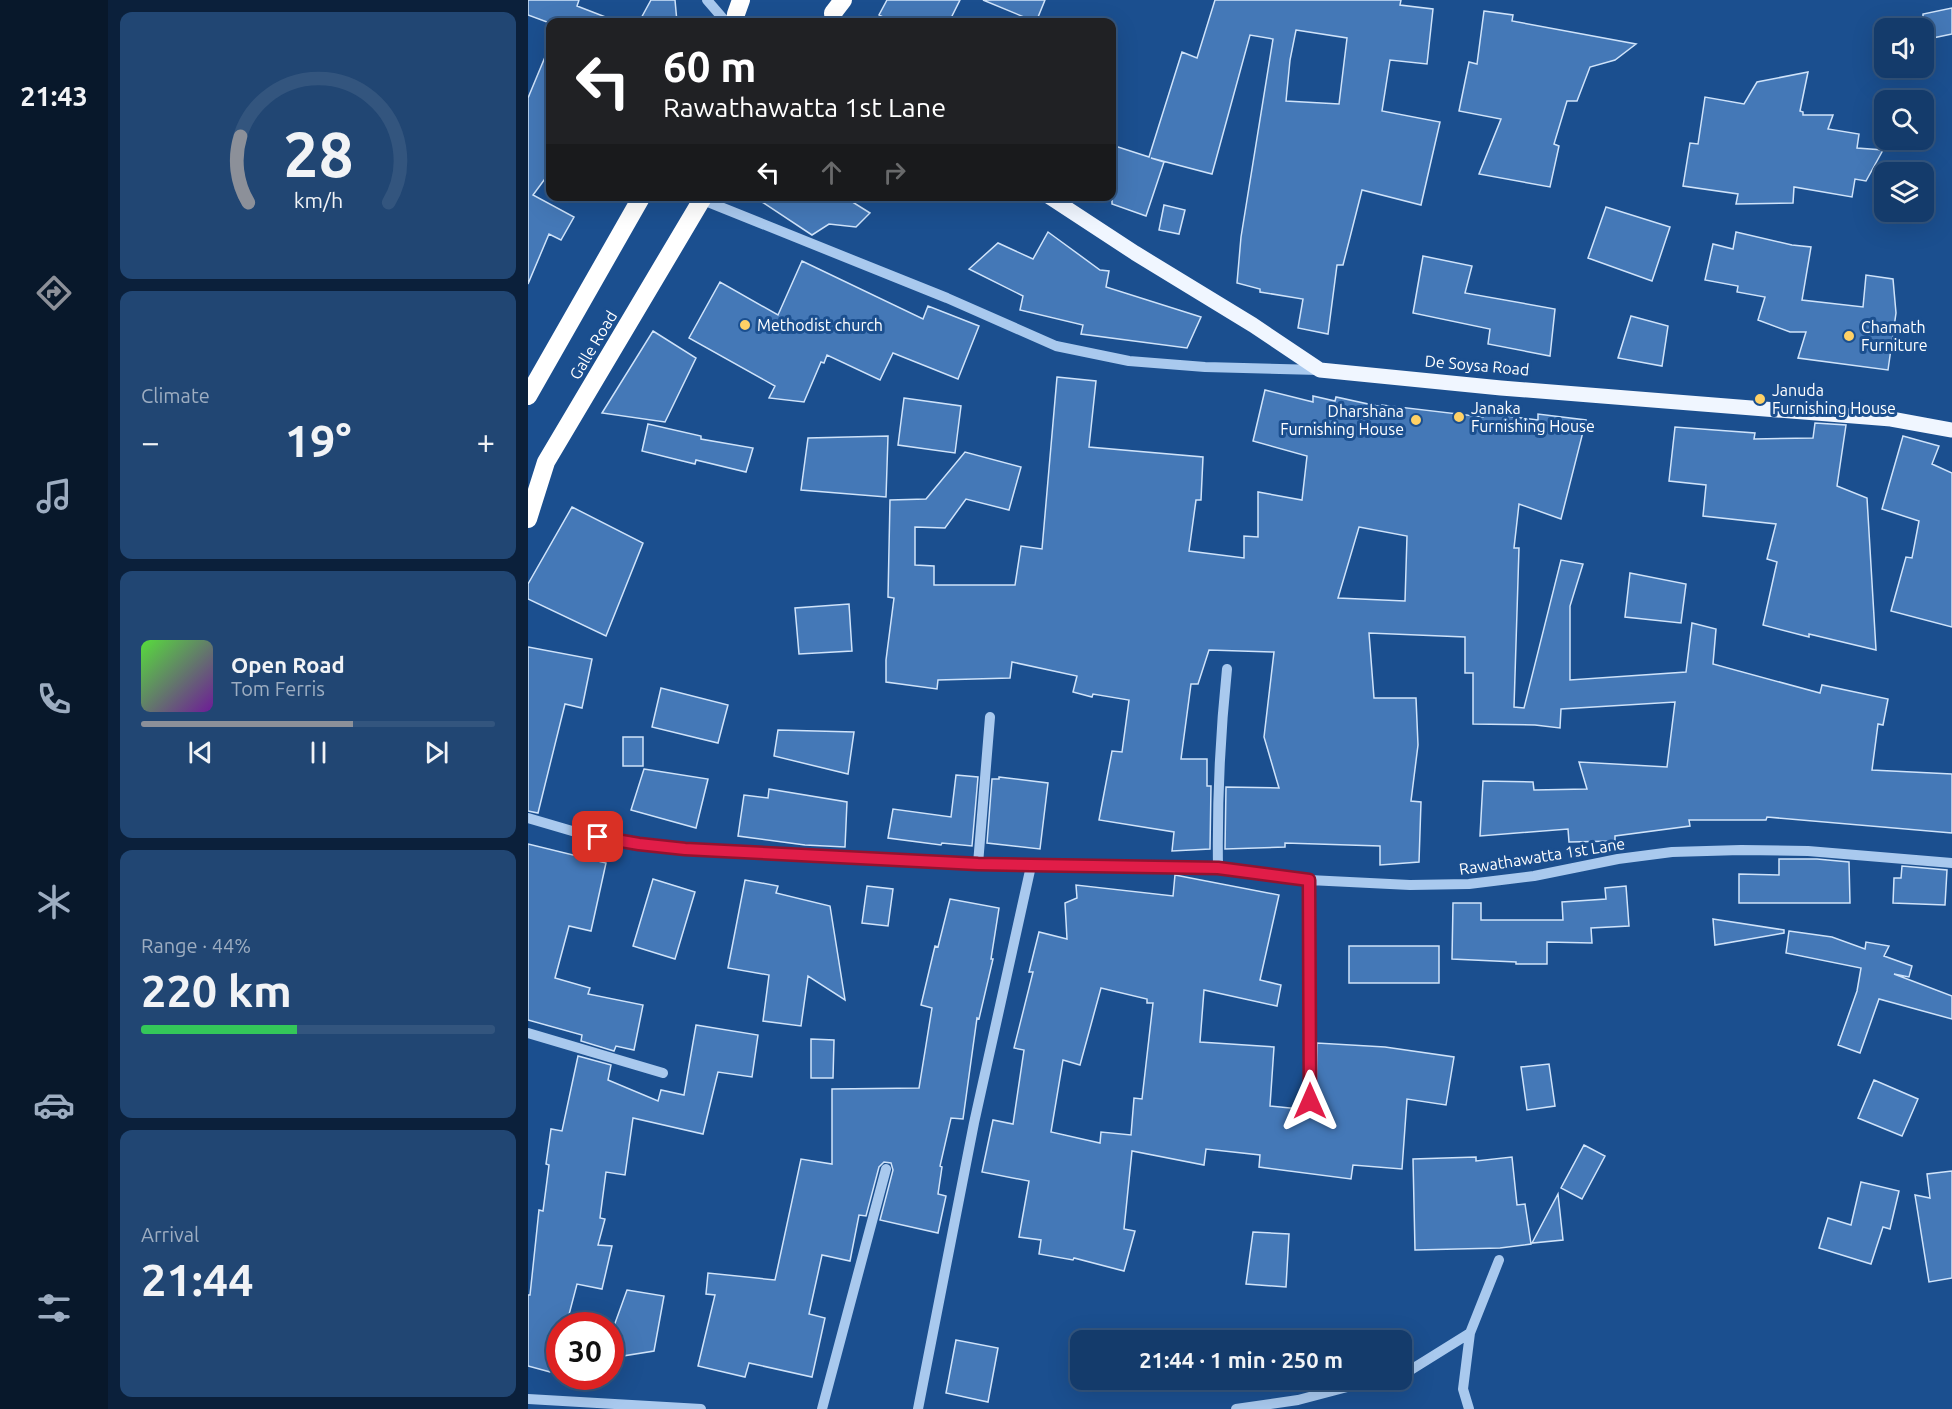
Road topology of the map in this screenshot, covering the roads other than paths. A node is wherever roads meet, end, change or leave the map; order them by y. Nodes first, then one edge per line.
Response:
1 (707, 0) edge
2 (741, 0) edge
3 (723, 18) edge
4 (736, 18) edge
5 (639, 201) edge
6 (697, 201) edge
7 (706, 201) edge
8 (1056, 201) edge
9 (1320, 370) junction
10 (528, 396) edge
11 (1952, 430) edge
12 (528, 519) edge
13 (1227, 669) dead end
14 (990, 717) dead end
15 (528, 818) edge
16 (1952, 863) edge
17 (978, 864) junction
18 (1030, 866) junction
19 (1218, 868) junction
20 (1309, 880) junction
21 (528, 1033) edge
22 (663, 1073) dead end
23 (1310, 1101) dead end
24 (886, 1169) dead end
25 (1499, 1260) dead end
26 (1470, 1333) junction
27 (1412, 1369) edge
28 (1336, 1390) edge
29 (528, 1399) edge
30 (701, 1409) edge
31 (822, 1409) edge
32 (918, 1409) edge
33 (1236, 1409) edge
34 (1469, 1409) edge

1 - 3 street
2 - 4 highway
5 - 10 highway, Galle Road
6 - 12 highway, Galle Road
7 - 9 street
8 - 9 main road, De Soysa Road
9 - 11 main road, De Soysa Road
13 - 19 street
14 - 17 street
15 - 17 street, Rawathawatta 1st Lane
16 - 20 street, Rawathawatta 1st Lane
17 - 18 street, Rawathawatta 1st Lane
18 - 19 street, Rawathawatta 1st Lane
18 - 32 street
19 - 20 street, Rawathawatta 1st Lane
20 - 23 street
21 - 22 street
24 - 31 street
25 - 26 street
26 - 27 street
26 - 34 street
28 - 33 street
29 - 30 street

